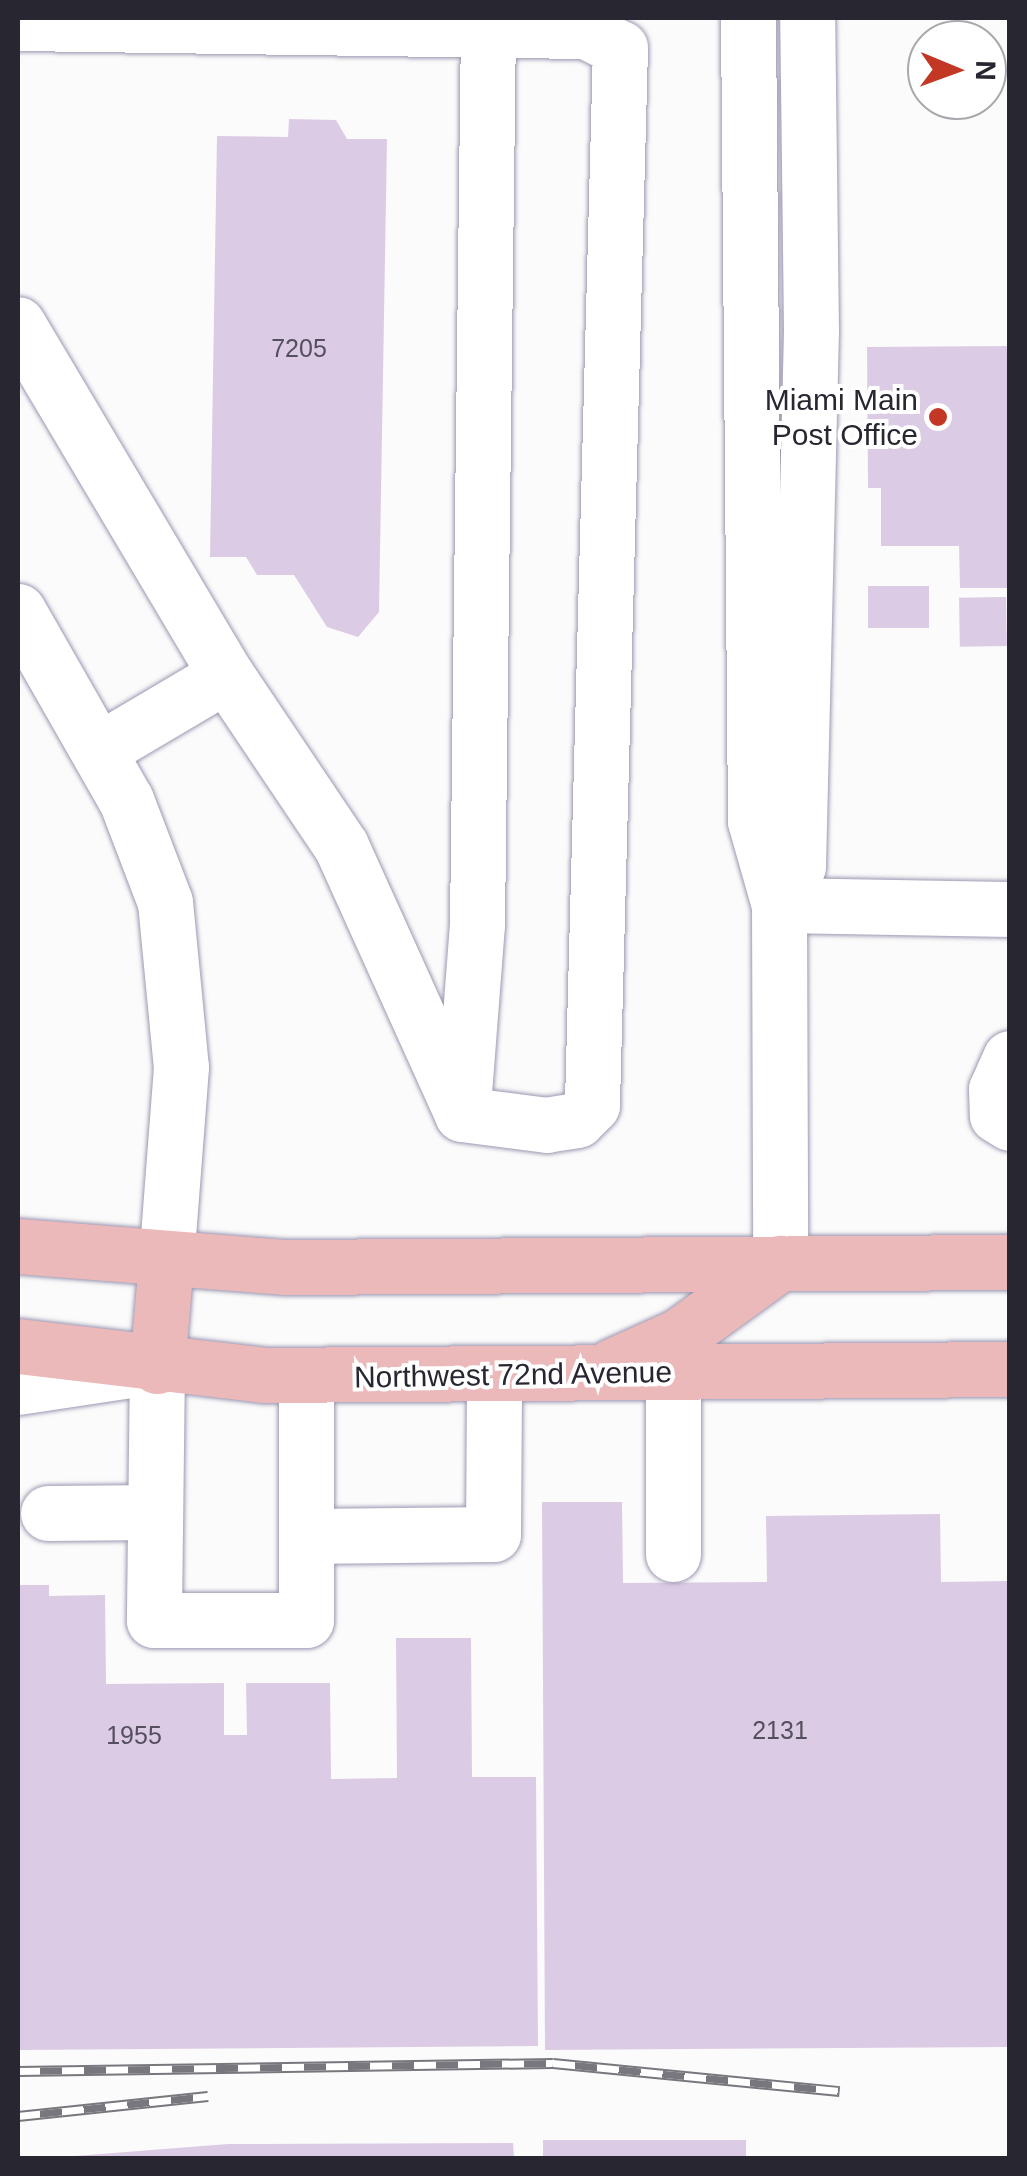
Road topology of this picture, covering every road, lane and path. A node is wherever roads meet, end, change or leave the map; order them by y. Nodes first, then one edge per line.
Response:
1 (748, 18) edge
2 (808, 18) edge
3 (228, 22) edge
4 (18, 23) edge
5 (488, 29) junction
6 (18, 324) edge
7 (18, 611) edge
8 (226, 675) junction
9 (99, 750) junction
10 (778, 905) junction
11 (1010, 909) edge
12 (1010, 1058) edge
13 (462, 1114) junction
14 (1010, 1123) edge
15 (18, 1246) edge
16 (166, 1260) junction
17 (1010, 1262) edge
18 (780, 1263) junction
19 (18, 1346) edge
20 (156, 1366) junction
21 (1010, 1369) edge
22 (673, 1373) junction
23 (596, 1374) junction
24 (494, 1375) junction
25 (306, 1376) junction
26 (18, 1387) edge
27 (155, 1512) junction
28 (48, 1513) dead end
29 (306, 1536) junction
30 (674, 1554) dead end

1 - 10 street
2 - 10 street
3 - 4 street
3 - 5 street
5 - 13 street
5 - 13 street
6 - 8 street
7 - 9 street
8 - 9 street
8 - 13 street
9 - 16 street
10 - 11 street
10 - 18 street
12 - 14 street
15 - 16 main road
16 - 18 main road
16 - 20 main road
17 - 18 main road
18 - 23 main road
19 - 20 main road
20 - 25 main road, Northwest 72nd Avenue
20 - 26 street, Northwest 72nd Avenue
20 - 27 street
21 - 22 main road, Northwest 72nd Avenue
22 - 23 main road, Northwest 72nd Avenue
22 - 30 street
23 - 24 main road, Northwest 72nd Avenue
24 - 25 main road, Northwest 72nd Avenue
24 - 29 street
25 - 29 street
27 - 28 street
27 - 29 street

